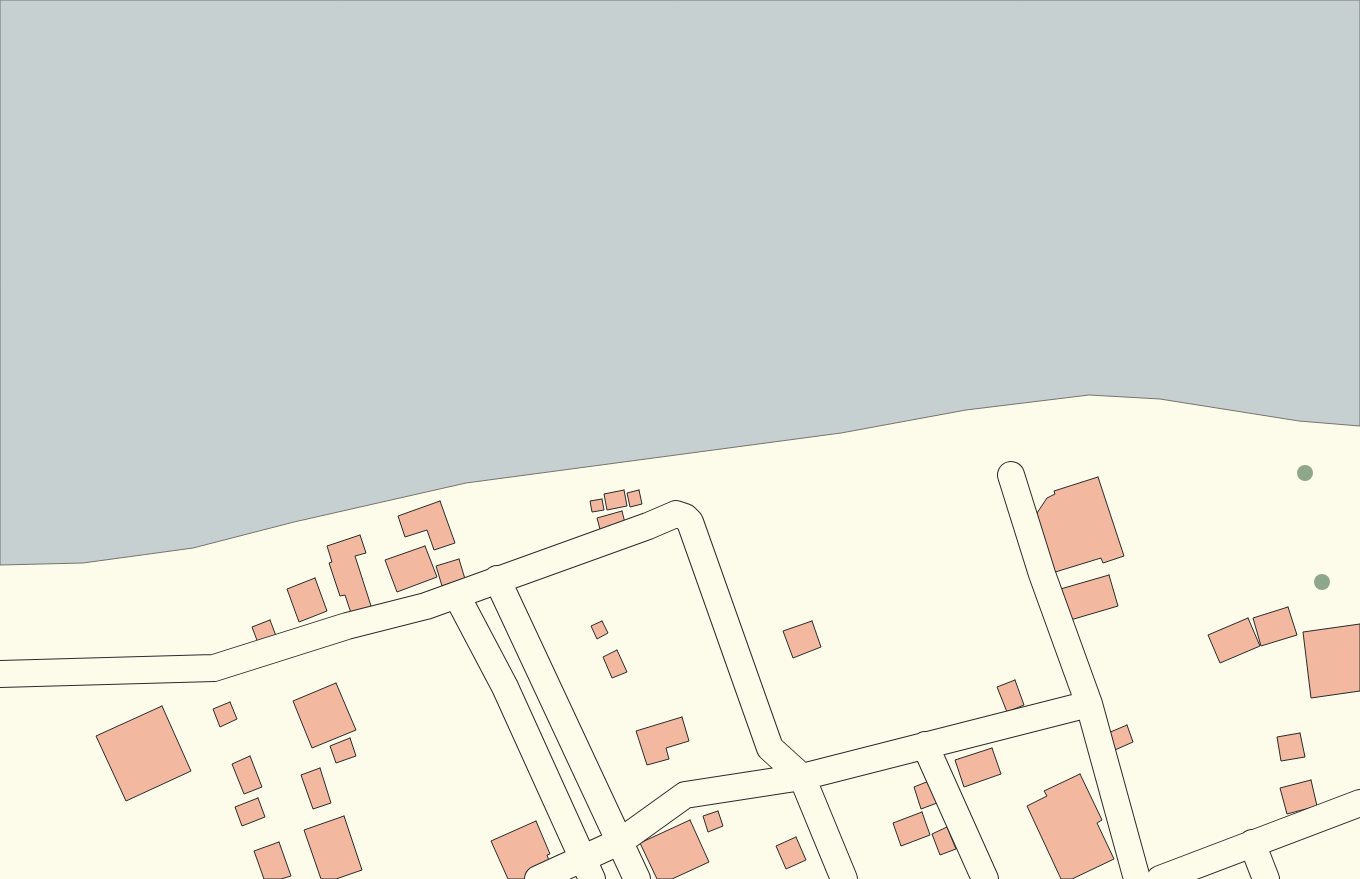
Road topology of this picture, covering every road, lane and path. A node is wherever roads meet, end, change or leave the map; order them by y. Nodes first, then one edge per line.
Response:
1 (1011, 475) dead end
2 (497, 579) junction
3 (457, 596) junction
4 (540, 670) junction
5 (0, 674) edge
6 (505, 686) junction
7 (1089, 704) junction
8 (925, 745) junction
9 (802, 777) junction
10 (1360, 803) edge
11 (620, 841) junction
12 (1252, 843) junction
13 (587, 869) edge
14 (538, 879) edge
15 (637, 879) edge
16 (844, 879) edge
17 (986, 879) edge
18 (1137, 879) edge
19 (1160, 879) edge
20 (1266, 879) edge

1 - 7 street
2 - 3 street
2 - 4 street
2 - 9 street
3 - 5 street
3 - 6 street
4 - 6 street
4 - 11 street
6 - 13 street
7 - 8 street
7 - 18 street
8 - 9 street
8 - 17 street
9 - 11 street
9 - 16 street
10 - 12 street
11 - 13 street
11 - 15 street
12 - 19 street
12 - 20 street
13 - 14 street

